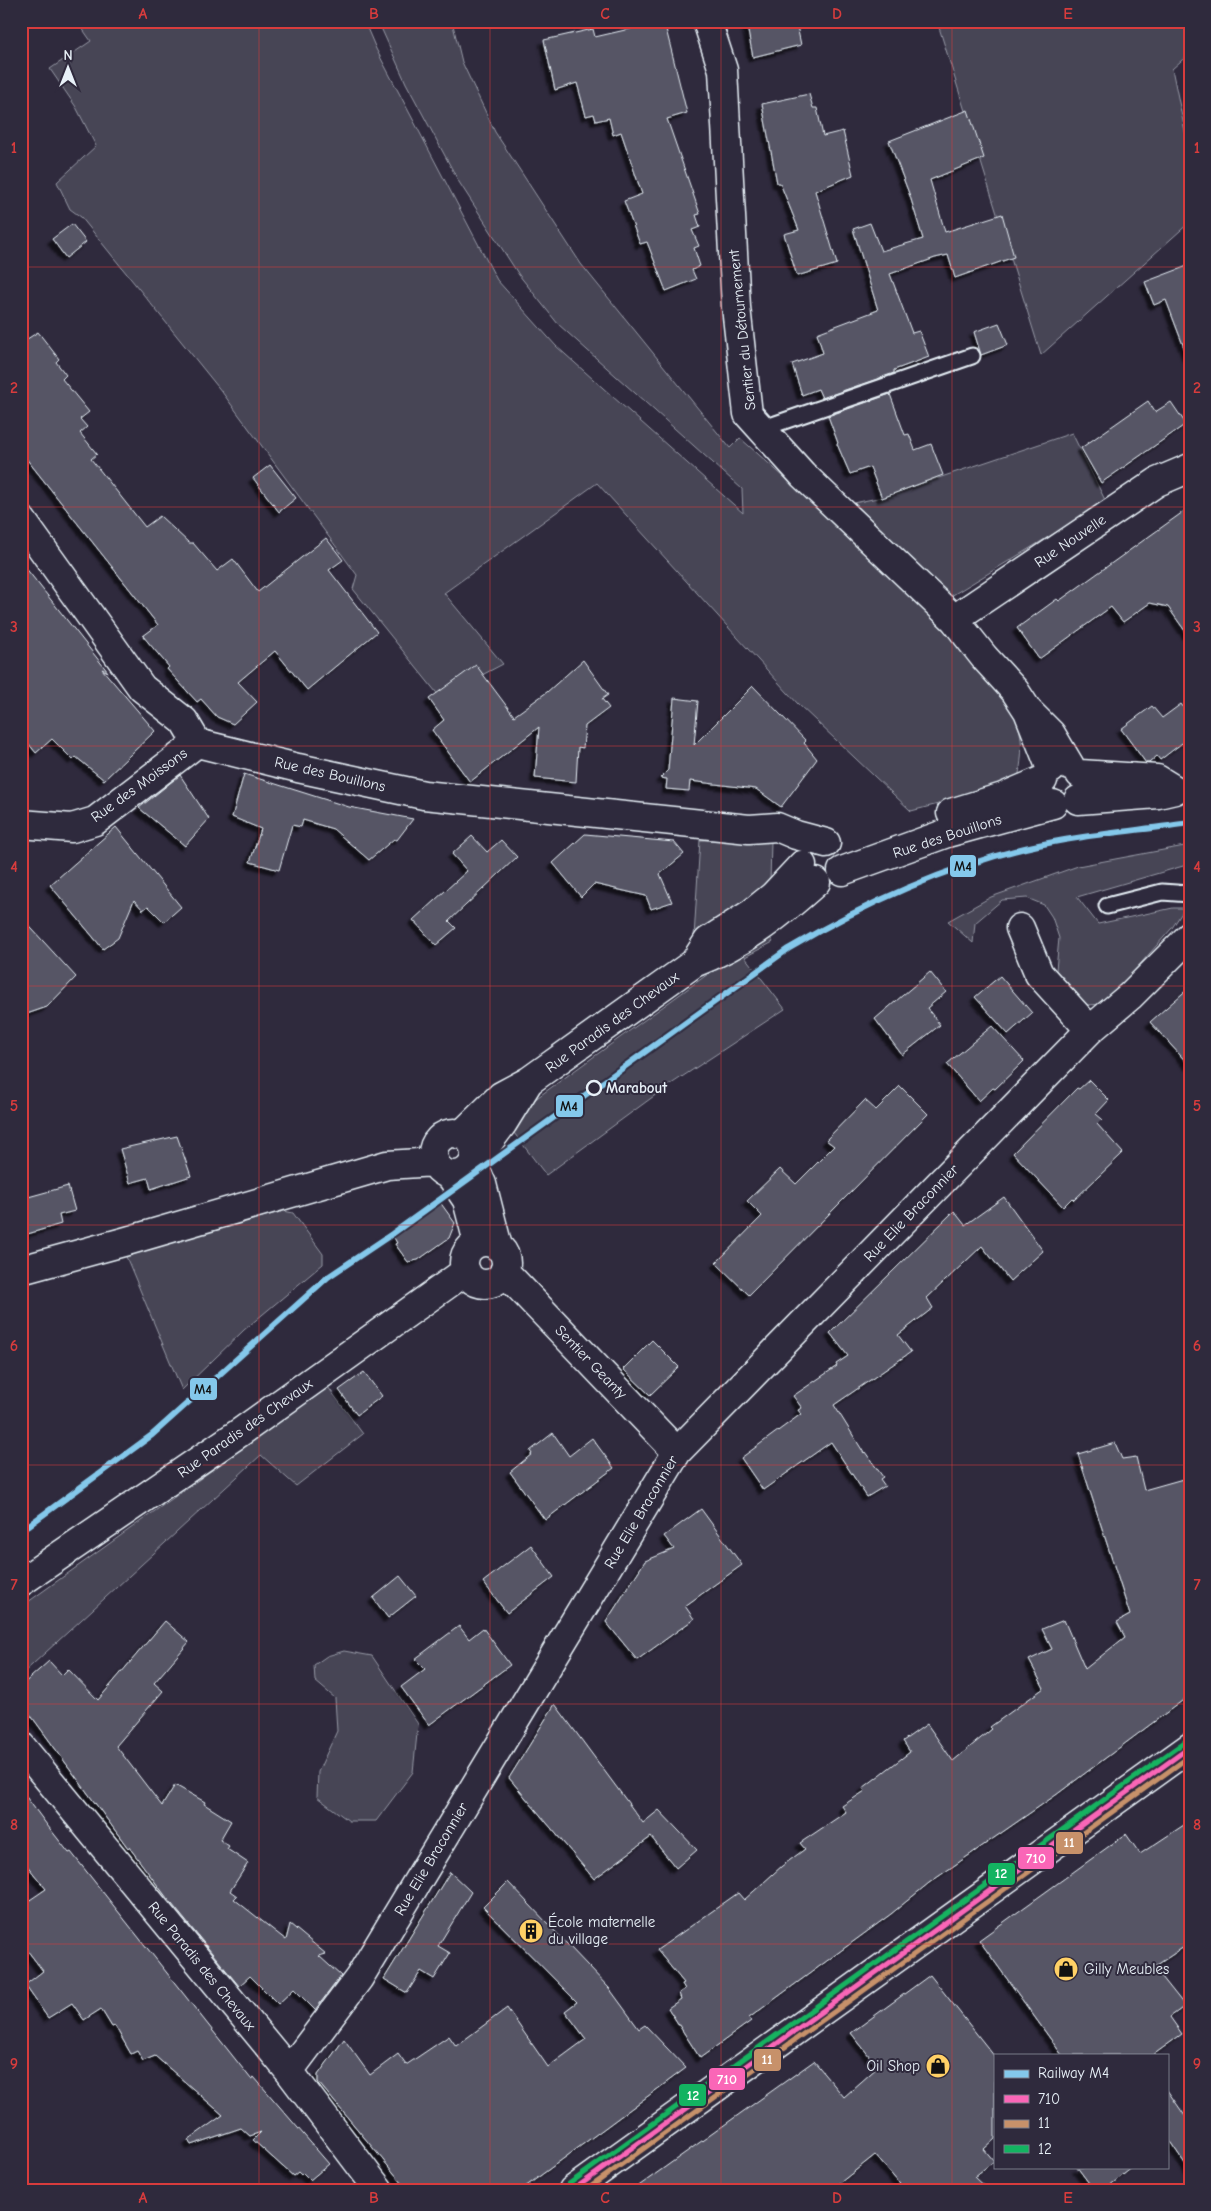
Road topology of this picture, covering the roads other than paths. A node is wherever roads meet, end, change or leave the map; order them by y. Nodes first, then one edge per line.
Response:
1 (707, 21) edge
2 (972, 356) dead end
3 (762, 429) junction
4 (1190, 468) edge
5 (21, 519) edge
6 (954, 620) junction
7 (196, 742) junction
8 (1062, 782) junction
9 (1183, 790) edge
10 (21, 824) edge
11 (821, 861) junction
12 (1190, 894) edge
13 (1107, 906) dead end
14 (1020, 928) dead end
15 (1190, 936) edge
16 (1090, 1030) junction
17 (529, 1081) junction
18 (461, 1135) junction
19 (453, 1167) junction
20 (493, 1254) junction
21 (21, 1270) edge
22 (466, 1271) junction
23 (677, 1452) junction
24 (21, 1582) edge
25 (21, 1746) edge
26 (1187, 1753) edge
27 (289, 2071) junction
28 (379, 2190) edge
29 (573, 2190) edge

1 - 3 street, Sentier du Détournement
2 - 3 lane
3 - 6 street, Sentier du Détournement
4 - 6 street, Rue Nouvelle
5 - 7 street
6 - 8 street, Sentier du Détournement
7 - 10 street, Rue des Moissons
7 - 11 street, Rue des Bouillons
8 - 9 street, Rue des Bouillons
8 - 11 street, Rue des Bouillons
11 - 17 street, Rue Paradis des Chevaux
12 - 13 lane
14 - 16 street
15 - 16 street, Rue Elie Braconnier
16 - 23 street, Rue Elie Braconnier
17 - 18 street, Rue Paradis des Chevaux
17 - 19 street, Rue Paradis des Chevaux
18 - 19 street, Sentier Geanty
18 - 19 street
19 - 20 street, Sentier Geanty
19 - 21 street
20 - 22 street
20 - 22 street
20 - 23 street, Sentier Geanty
22 - 24 street, Rue Paradis des Chevaux
23 - 27 street, Rue Elie Braconnier
25 - 27 street, Rue Paradis des Chevaux
26 - 29 street
27 - 28 street, Rue Paradis des Chevaux

